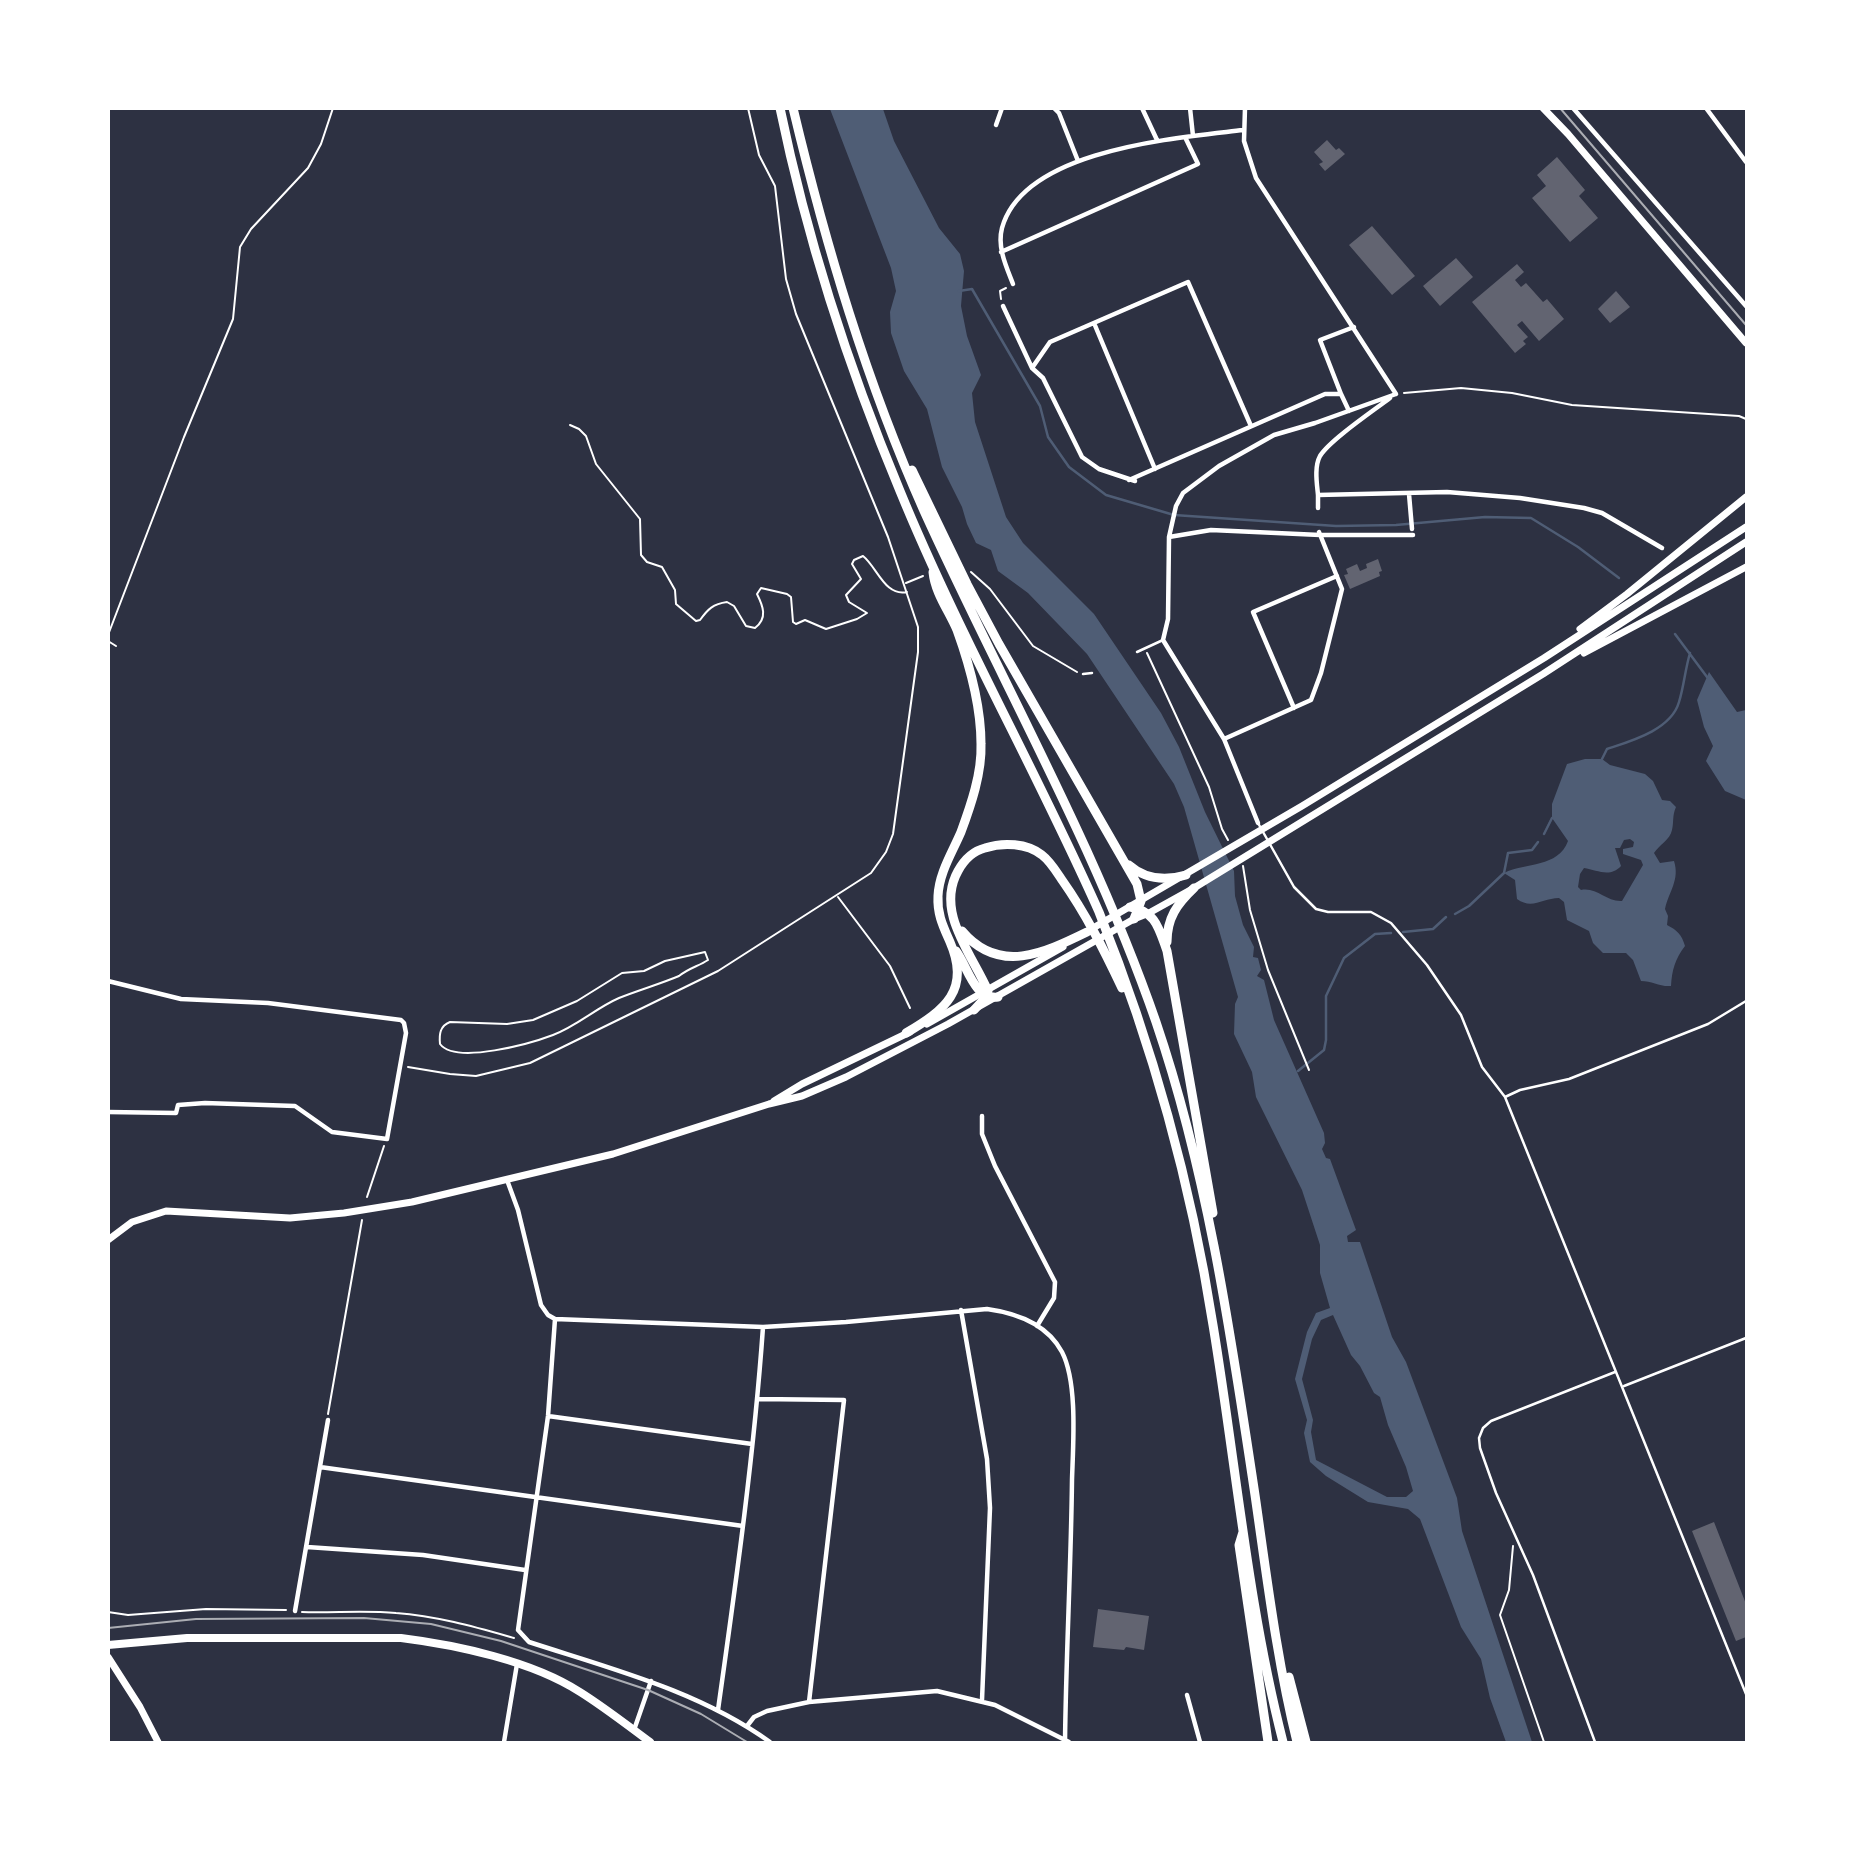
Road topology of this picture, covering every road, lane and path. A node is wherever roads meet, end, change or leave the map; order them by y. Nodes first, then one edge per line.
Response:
1 (333, 108) edge
2 (748, 108) edge
3 (780, 108) edge
4 (793, 108) edge
5 (1002, 108) edge
6 (1054, 108) edge
7 (1142, 108) edge
8 (1190, 108) edge
9 (1245, 108) edge
10 (1543, 108) edge
11 (1573, 108) edge
12 (1706, 108) edge
13 (996, 125) dead end
14 (1243, 130) junction
15 (1193, 136) junction
16 (1185, 137) junction
17 (1157, 140) junction
18 (1078, 161) junction
19 (1746, 162) edge
20 (1001, 252) junction
21 (1013, 284) joint
22 (1003, 306) joint
23 (1746, 306) edge
24 (1094, 323) junction
25 (1354, 327) junction
26 (1746, 343) edge
27 (1032, 368) junction
28 (1341, 394) junction
29 (1396, 394) junction
30 (1349, 411) junction
31 (1746, 419) edge
32 (570, 425) dead end
33 (1251, 426) junction
34 (895, 439) junction
35 (1155, 469) junction
36 (1409, 494) junction
37 (1318, 495) junction
38 (1746, 497) edge
39 (1318, 508) dead end
40 (1746, 527) edge
41 (1320, 533) junction
42 (1170, 537) junction
43 (1746, 542) edge
44 (1662, 548) dead end
45 (932, 563) junction
46 (1746, 567) edge
47 (1337, 576) junction
48 (980, 579) dead end
49 (911, 581) dead end
50 (905, 584) junction
51 (907, 592) junction
52 (108, 635) edge
53 (1163, 640) junction
54 (108, 641) edge
55 (116, 646) dead end
56 (1137, 652) dead end
57 (1544, 657) junction
58 (1092, 673) dead end
59 (1083, 674) joint
60 (1543, 674) junction
61 (1294, 708) junction
62 (1224, 739) junction
63 (1258, 823) joint
64 (1124, 859) junction
65 (1186, 875) joint
66 (1162, 883) junction
67 (1194, 888) joint
68 (837, 896) junction
69 (1171, 906) junction
70 (1140, 908) junction
71 (1134, 919) joint
72 (956, 924) junction
73 (1087, 932) junction
74 (951, 944) junction
75 (1167, 951) junction
76 (108, 981) edge
77 (985, 994) junction
78 (998, 997) junction
79 (1746, 1001) edge
80 (910, 1008) dead end
81 (974, 1010) junction
82 (1138, 1021) junction
83 (906, 1033) junction
84 (439, 1035) joint
85 (1306, 1059) dead end
86 (401, 1065) junction
87 (1309, 1070) dead end
88 (1505, 1097) junction
89 (769, 1104) junction
90 (108, 1112) edge
91 (982, 1116) dead end
92 (387, 1139) junction
93 (508, 1180) junction
94 (368, 1197) dead end
95 (362, 1219) dead end
96 (108, 1240) edge
97 (961, 1310) junction
98 (555, 1319) junction
99 (1037, 1326) junction
100 (764, 1327) junction
101 (1746, 1338) edge
102 (1232, 1350) junction
103 (1615, 1372) junction
104 (1624, 1386) junction
105 (758, 1399) junction
106 (548, 1416) junction
107 (328, 1420) joint
108 (752, 1444) junction
109 (320, 1467) junction
110 (535, 1498) junction
111 (743, 1526) junction
112 (1243, 1530) junction
113 (1515, 1535) junction
114 (307, 1547) junction
115 (526, 1570) junction
116 (295, 1611) junction
117 (108, 1612) edge
118 (1272, 1625) junction
119 (529, 1642) junction
120 (108, 1645) edge
121 (108, 1657) edge
122 (517, 1664) junction
123 (651, 1681) junction
124 (1746, 1694) edge
125 (1187, 1695) dead end
126 (982, 1700) junction
127 (809, 1702) junction
128 (718, 1710) junction
129 (747, 1726) junction
130 (636, 1736) edge
131 (158, 1742) edge
132 (504, 1742) edge
133 (650, 1742) edge
134 (770, 1742) edge
135 (1066, 1742) edge
136 (1200, 1742) edge
137 (1268, 1742) edge
138 (1283, 1742) edge
139 (1297, 1742) edge
140 (1306, 1742) edge
141 (1544, 1742) edge
142 (1595, 1742) edge

1 - 52 path
2 - 50 path
3 - 45 highway
4 - 34 highway
5 - 13 street
6 - 18 street
7 - 17 street
8 - 15 street
9 - 14 street
10 - 26 main road
11 - 23 street
12 - 19 street
14 - 15 street
14 - 25 street
15 - 16 street
16 - 17 street
16 - 20 street
17 - 18 street
18 - 20 street
20 - 21 street
21 - 22 path
22 - 27 street
24 - 27 street
24 - 33 street
24 - 35 street
25 - 28 street
25 - 29 street
27 - 35 street
28 - 30 street
28 - 33 street
29 - 30 street
29 - 31 path
29 - 37 street
30 - 42 street
32 - 51 path
33 - 35 street
34 - 64 highway
34 - 102 highway
36 - 37 street
36 - 41 street
36 - 44 street
37 - 39 street
38 - 57 main road
40 - 57 main road
41 - 42 street
41 - 47 street
42 - 53 street
43 - 60 main road
45 - 74 highway
45 - 82 highway
46 - 60 main road
47 - 61 street
47 - 61 street
48 - 59 path
49 - 50 path
50 - 51 path
51 - 68 path
53 - 56 lane
53 - 62 street
54 - 55 path
57 - 65 main road
58 - 59 lane
60 - 67 main road
61 - 62 street
62 - 63 street
63 - 88 lane
64 - 66 highway
64 - 70 highway
65 - 66 highway
66 - 70 main road
67 - 69 highway
68 - 80 path
68 - 86 path
69 - 70 main road
69 - 75 highway
70 - 71 highway
70 - 73 main road
70 - 75 highway
71 - 78 main road
72 - 73 highway
72 - 77 highway
72 - 82 highway
73 - 77 main road
74 - 77 highway
74 - 83 highway
75 - 102 highway
76 - 86 street
77 - 78 highway
77 - 81 highway
77 - 83 main road
78 - 81 main road
79 - 88 lane
81 - 89 main road
82 - 112 highway
83 - 89 main road
84 - 84 path
85 - 87 path
86 - 92 street
88 - 103 lane
89 - 93 main road
90 - 92 street
91 - 99 street
92 - 94 path
93 - 96 main road
93 - 98 street
95 - 107 path
97 - 99 street
97 - 100 street
97 - 126 street
98 - 100 street
98 - 106 street
99 - 135 street
100 - 105 street
101 - 104 lane
102 - 118 highway
103 - 104 lane
103 - 113 lane
104 - 124 lane
105 - 108 street
105 - 127 street
106 - 108 street
106 - 110 street
107 - 109 street
108 - 111 street
109 - 110 street
109 - 114 street
110 - 111 street
110 - 115 street
111 - 128 street
112 - 137 highway
112 - 138 highway
113 - 141 path
113 - 142 lane
114 - 115 street
114 - 116 street
115 - 119 street
116 - 117 path
116 - 119 path
118 - 139 highway
118 - 140 highway
119 - 123 street
120 - 122 main road
121 - 131 main road
122 - 130 main road
122 - 132 street
123 - 128 street
123 - 130 street
125 - 136 street
126 - 127 street
126 - 135 street
127 - 129 street
128 - 129 street
129 - 134 street
130 - 133 main road

